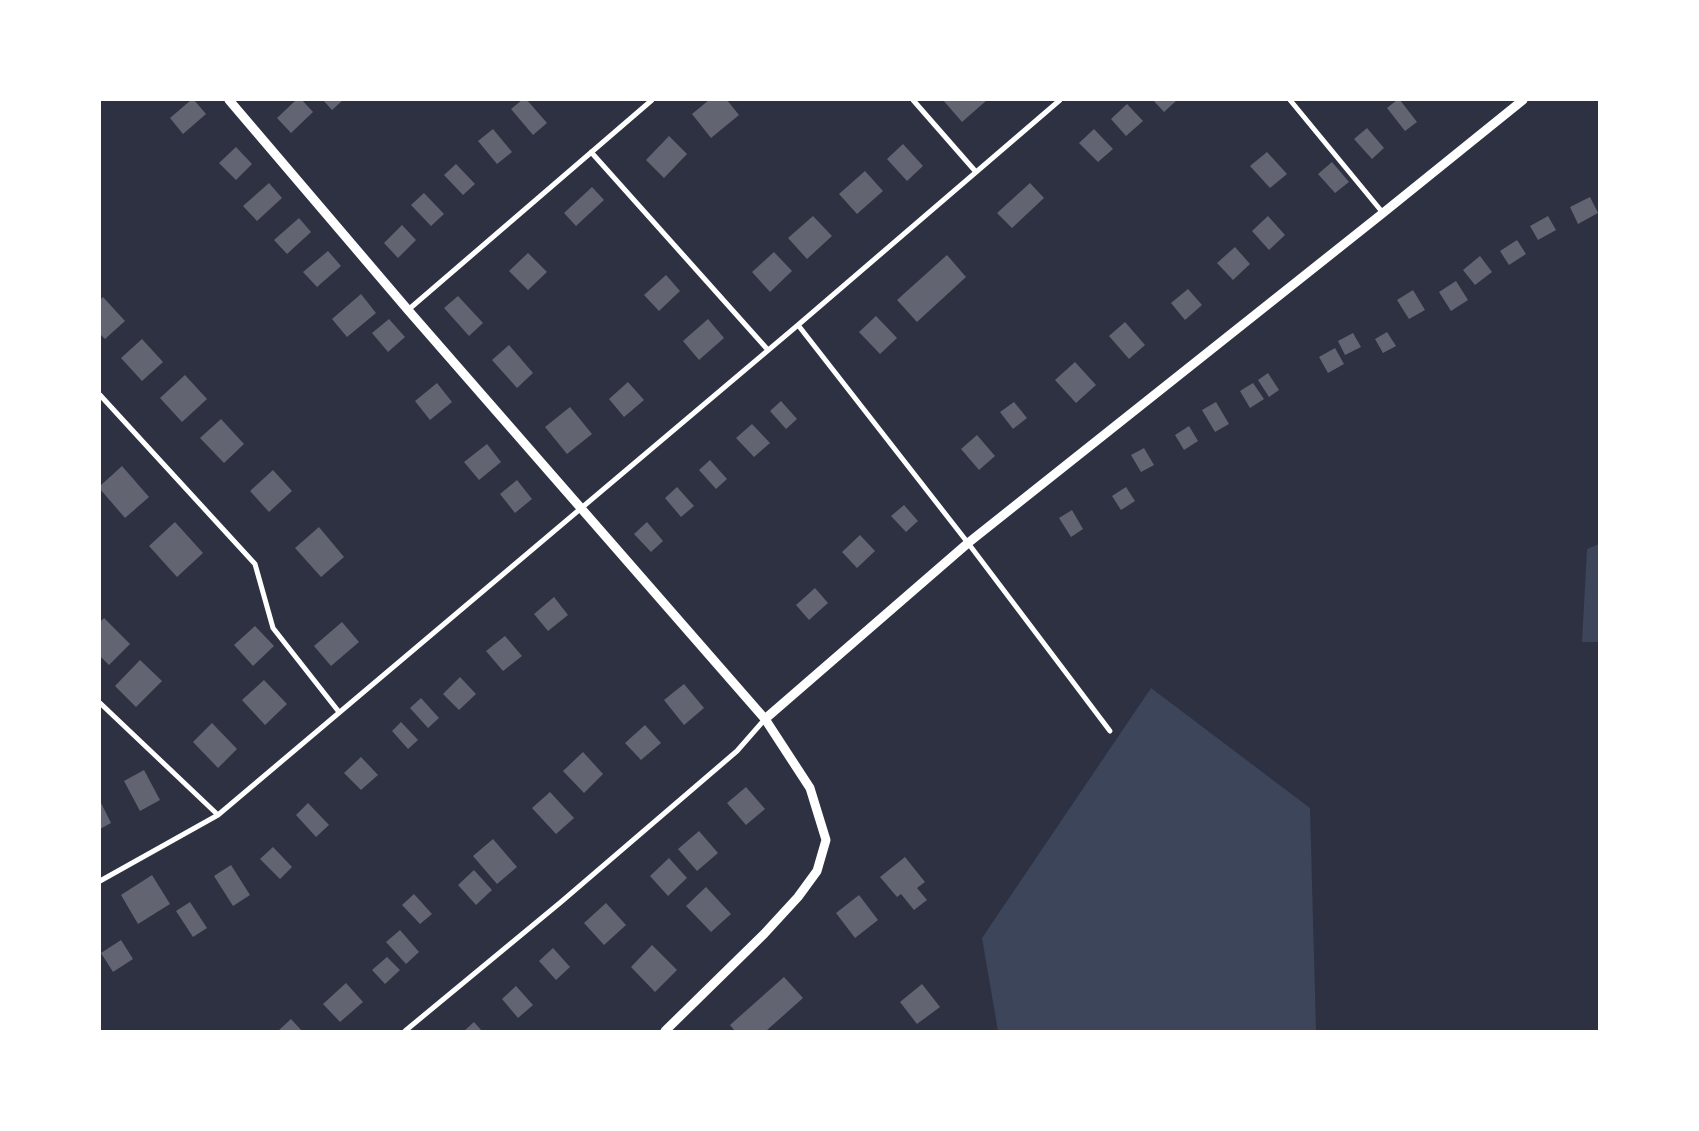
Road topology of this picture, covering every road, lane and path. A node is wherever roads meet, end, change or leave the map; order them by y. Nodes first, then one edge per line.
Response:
1 (652, 100) edge
2 (913, 100) edge
3 (1060, 100) edge
4 (1290, 100) edge
5 (1522, 100) edge
6 (232, 101) edge
7 (591, 152) junction
8 (976, 172) junction
9 (1383, 213) junction
10 (408, 310) junction
11 (798, 325) junction
12 (768, 350) junction
13 (100, 395) edge
14 (581, 508) junction
15 (968, 543) junction
16 (100, 703) edge
17 (339, 712) junction
18 (765, 720) junction
19 (1110, 731) dead end
20 (218, 815) junction
21 (100, 881) edge
22 (405, 1031) edge
23 (665, 1031) edge

1 - 7 street
2 - 8 street
3 - 8 street
4 - 9 street
5 - 9 street
6 - 10 street
7 - 10 street
7 - 12 street
8 - 11 street
9 - 15 street
10 - 14 street
11 - 12 street
11 - 15 street
12 - 14 street
13 - 17 street
14 - 17 street
14 - 18 street
15 - 18 street
15 - 19 street
16 - 20 street
17 - 20 street
18 - 22 street
18 - 23 street
20 - 21 street

